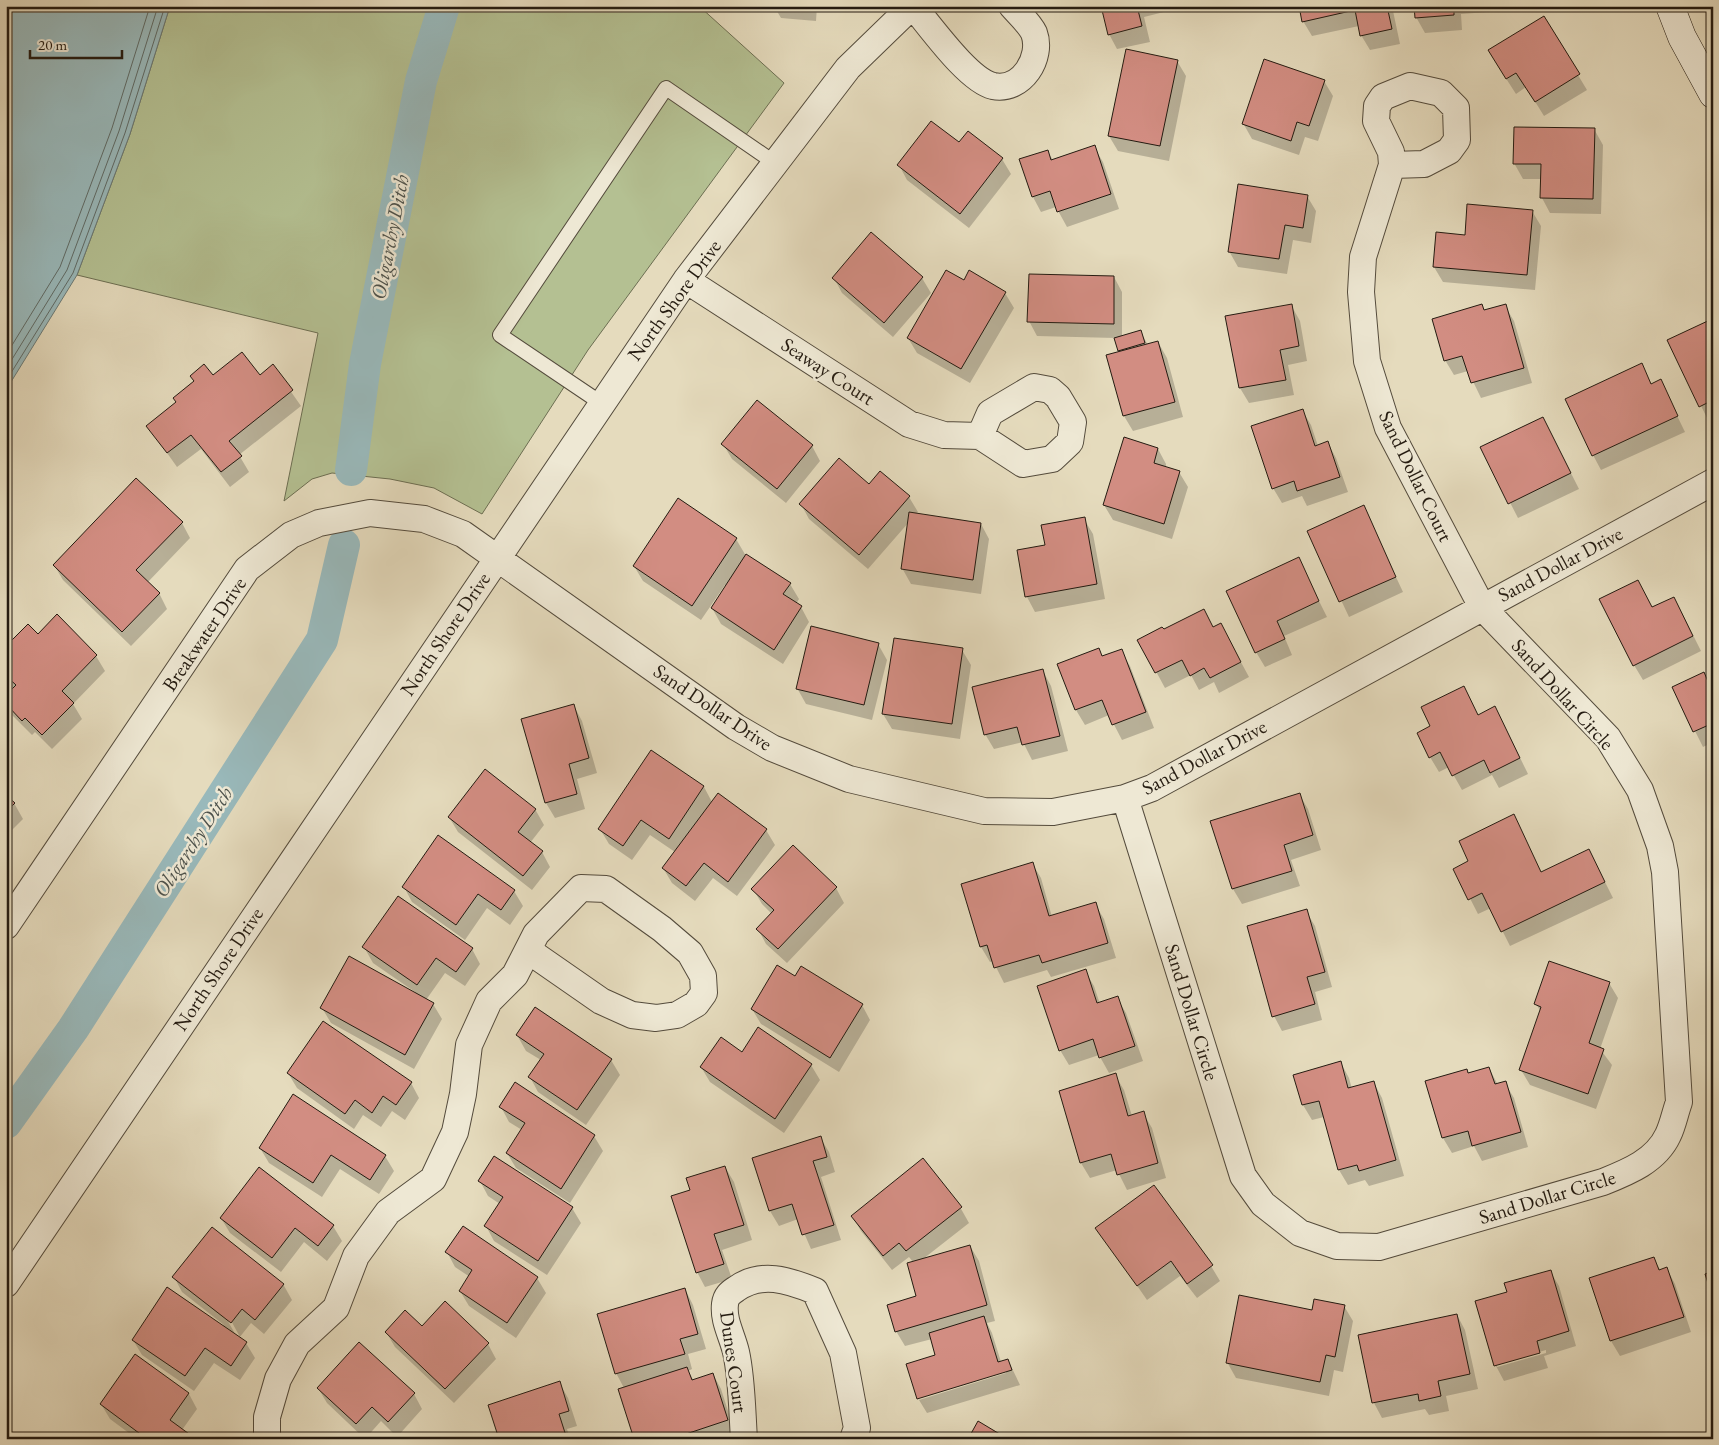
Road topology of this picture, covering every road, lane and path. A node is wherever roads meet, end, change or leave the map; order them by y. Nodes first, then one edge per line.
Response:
1 (913, 6) edge
2 (1012, 6) edge
3 (1670, 6) edge
4 (1713, 94) edge
5 (775, 163) junction
6 (1392, 164) dead end
7 (686, 280) junction
8 (601, 403) junction
9 (980, 436) dead end
10 (1713, 482) edge
11 (497, 557) junction
12 (1482, 607) junction
13 (1125, 798) junction
14 (6, 926) edge
15 (529, 951) junction
16 (6, 1284) edge
17 (267, 1439) edge
18 (744, 1439) edge
19 (853, 1439) edge

1 - 2 street
1 - 5 street, North Shore Drive
3 - 4 street
5 - 7 street, North Shore Drive
5 - 8 lane
6 - 12 street, Sand Dollar Court
7 - 8 street, North Shore Drive
7 - 9 street, Seaway Court
8 - 11 street, North Shore Drive
10 - 12 street, Sand Dollar Drive
11 - 13 street, Sand Dollar Drive
11 - 14 street, Breakwater Drive
11 - 16 street, North Shore Drive
12 - 13 street, Sand Dollar Drive
12 - 13 street, Sand Dollar Circle
15 - 15 street
15 - 17 street
18 - 19 street, Dunes Court

